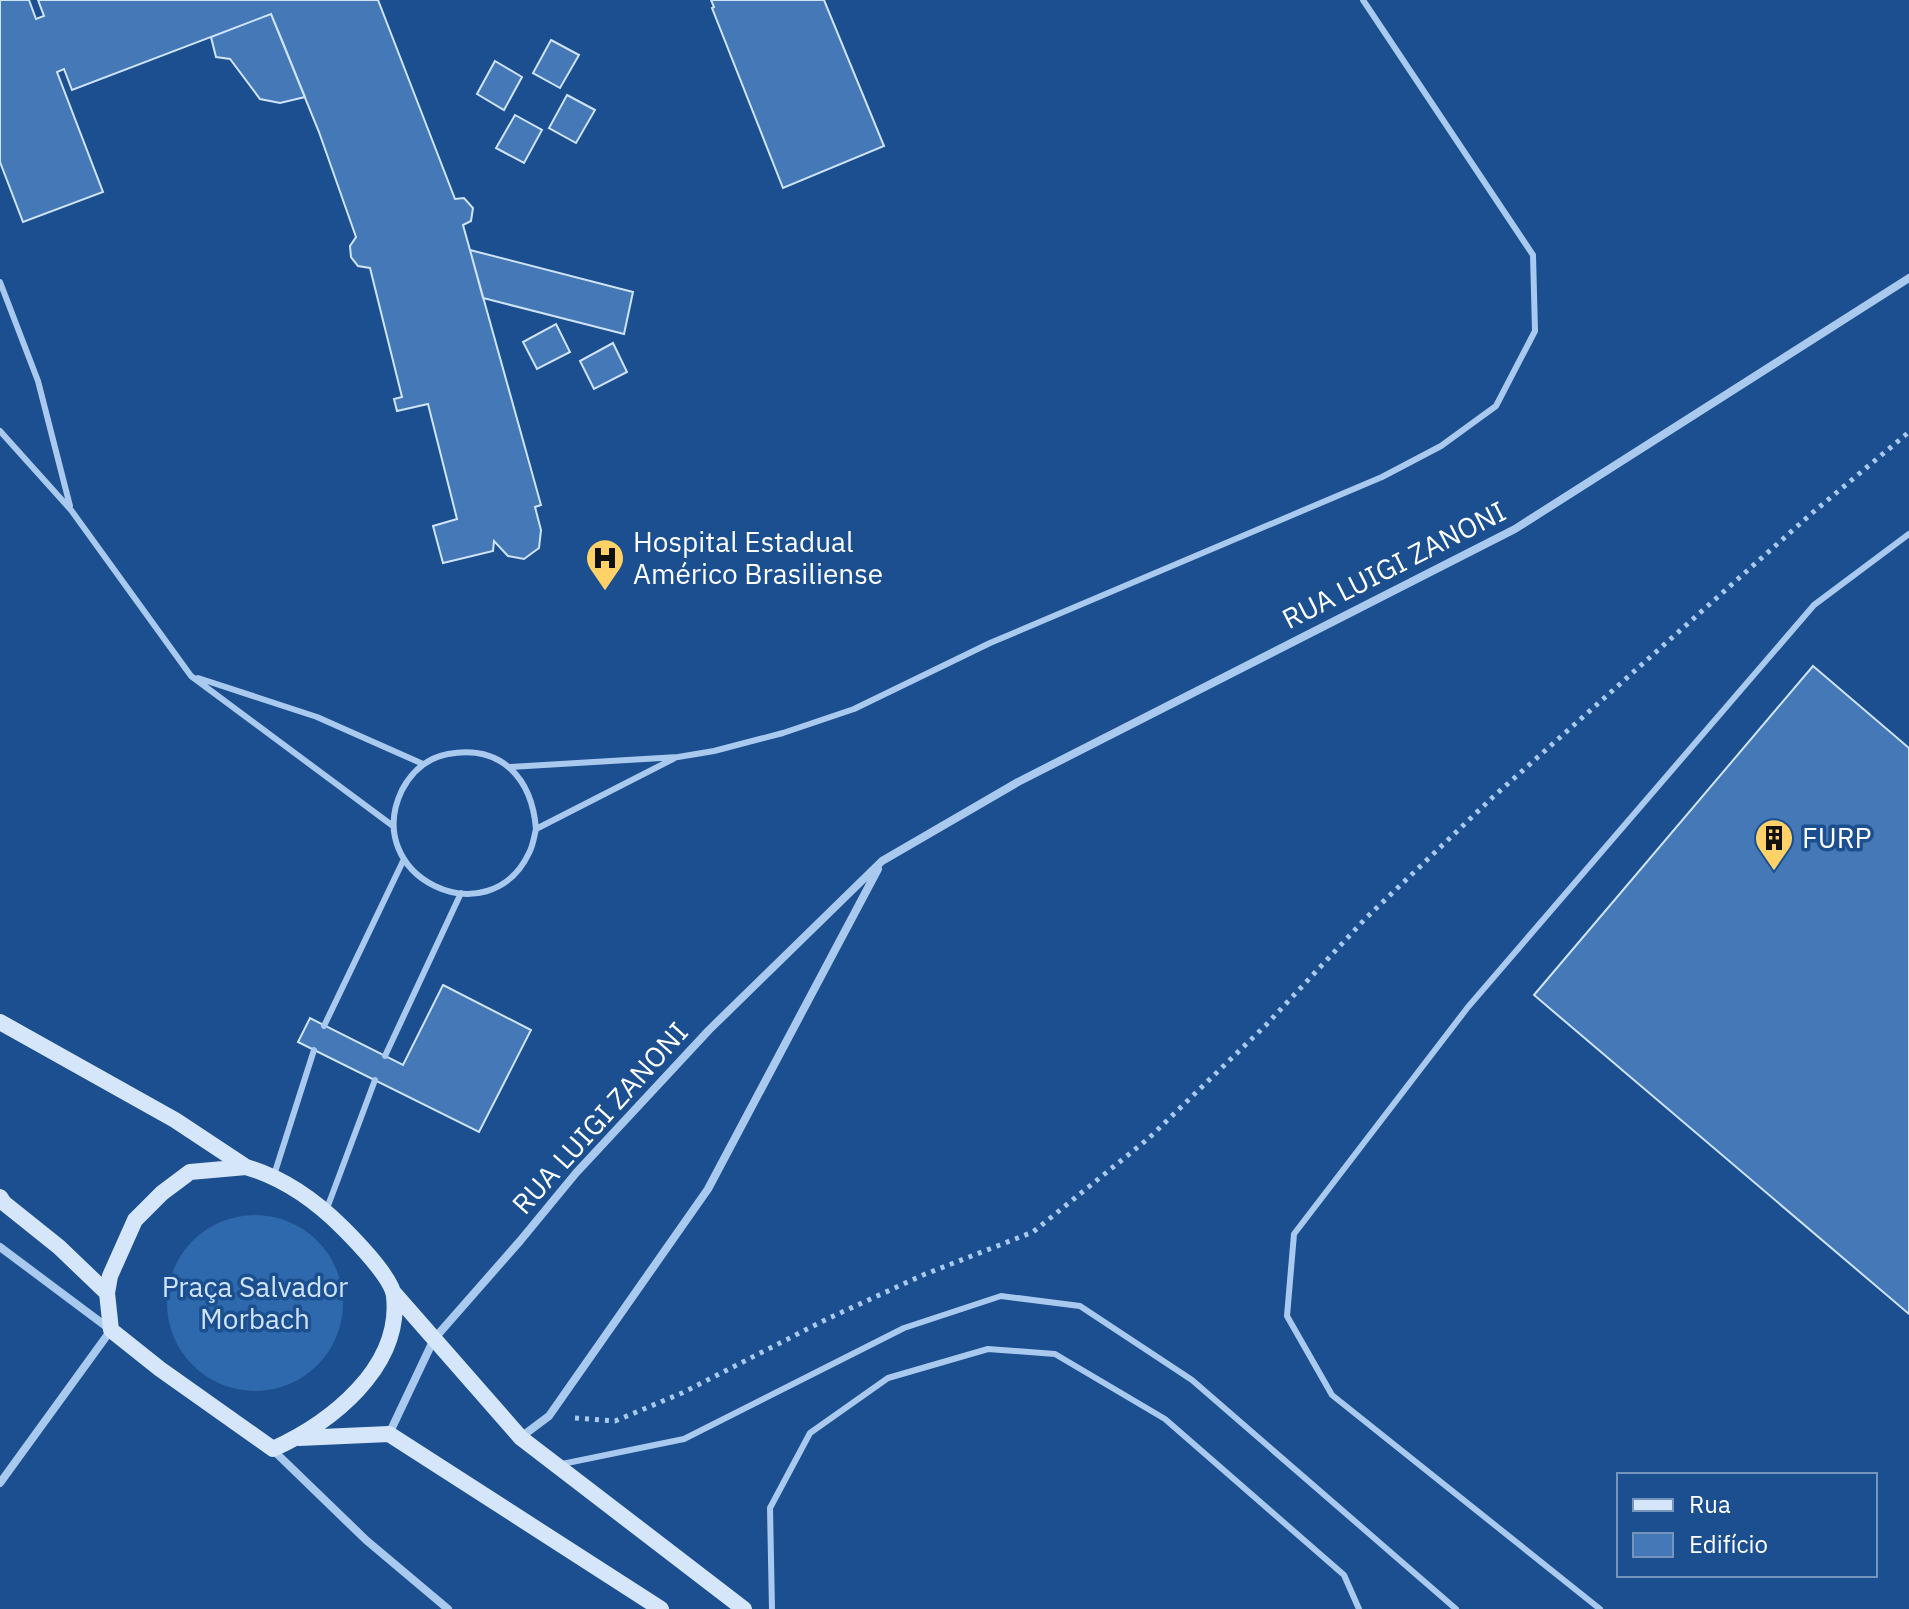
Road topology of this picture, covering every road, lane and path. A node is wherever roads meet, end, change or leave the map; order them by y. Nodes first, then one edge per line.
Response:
1 (1363, 0) edge
2 (1909, 278) edge
3 (0, 282) edge
4 (0, 431) edge
5 (1909, 432) edge
6 (71, 510) junction
7 (1909, 534) edge
8 (191, 676) junction
9 (678, 757) junction
10 (423, 764) junction
11 (510, 767) junction
12 (393, 826) junction
13 (536, 829) junction
14 (404, 859) junction
15 (882, 861) junction
16 (461, 893) junction
17 (0, 1022) edge
18 (324, 1026) dead end
19 (314, 1050) dead end
20 (385, 1056) dead end
21 (375, 1080) dead end
22 (246, 1167) junction
23 (274, 1175) junction
24 (0, 1197) edge
25 (326, 1211) junction
26 (0, 1247) edge
27 (107, 1293) junction
28 (394, 1293) junction
29 (111, 1330) junction
30 (434, 1339) junction
31 (549, 1416) junction
32 (389, 1434) junction
33 (297, 1438) junction
34 (521, 1438) junction
35 (273, 1449) junction
36 (556, 1465) junction
37 (0, 1483) edge
38 (448, 1609) edge
39 (661, 1609) edge
40 (744, 1609) edge
41 (772, 1609) edge
42 (1359, 1609) edge
43 (1456, 1609) edge
44 (1600, 1609) edge

1 - 9 lane
2 - 15 street, RUA LUIGI ZANONI
3 - 6 lane
4 - 6 lane
5 - 31 path
6 - 8 lane
7 - 44 lane
8 - 10 lane
8 - 12 lane
9 - 11 lane
9 - 13 lane
10 - 11 lane
10 - 12 lane
11 - 13 lane
12 - 14 lane
13 - 16 lane
14 - 16 lane
14 - 18 lane
15 - 30 street, RUA LUIGI ZANONI
15 - 31 street
16 - 20 lane
17 - 22 main road
19 - 23 lane
21 - 25 lane
22 - 23 main road
22 - 27 main road
23 - 25 main road
24 - 27 main road
25 - 28 main road
26 - 29 street
27 - 29 main road
28 - 30 main road
28 - 33 main road
29 - 35 main road
29 - 37 street
30 - 32 street, RUA LUIGI ZANONI
30 - 34 main road
31 - 34 street
32 - 33 main road
32 - 39 main road
33 - 35 main road
34 - 36 main road
35 - 38 street
36 - 40 main road
36 - 43 lane
41 - 42 lane

